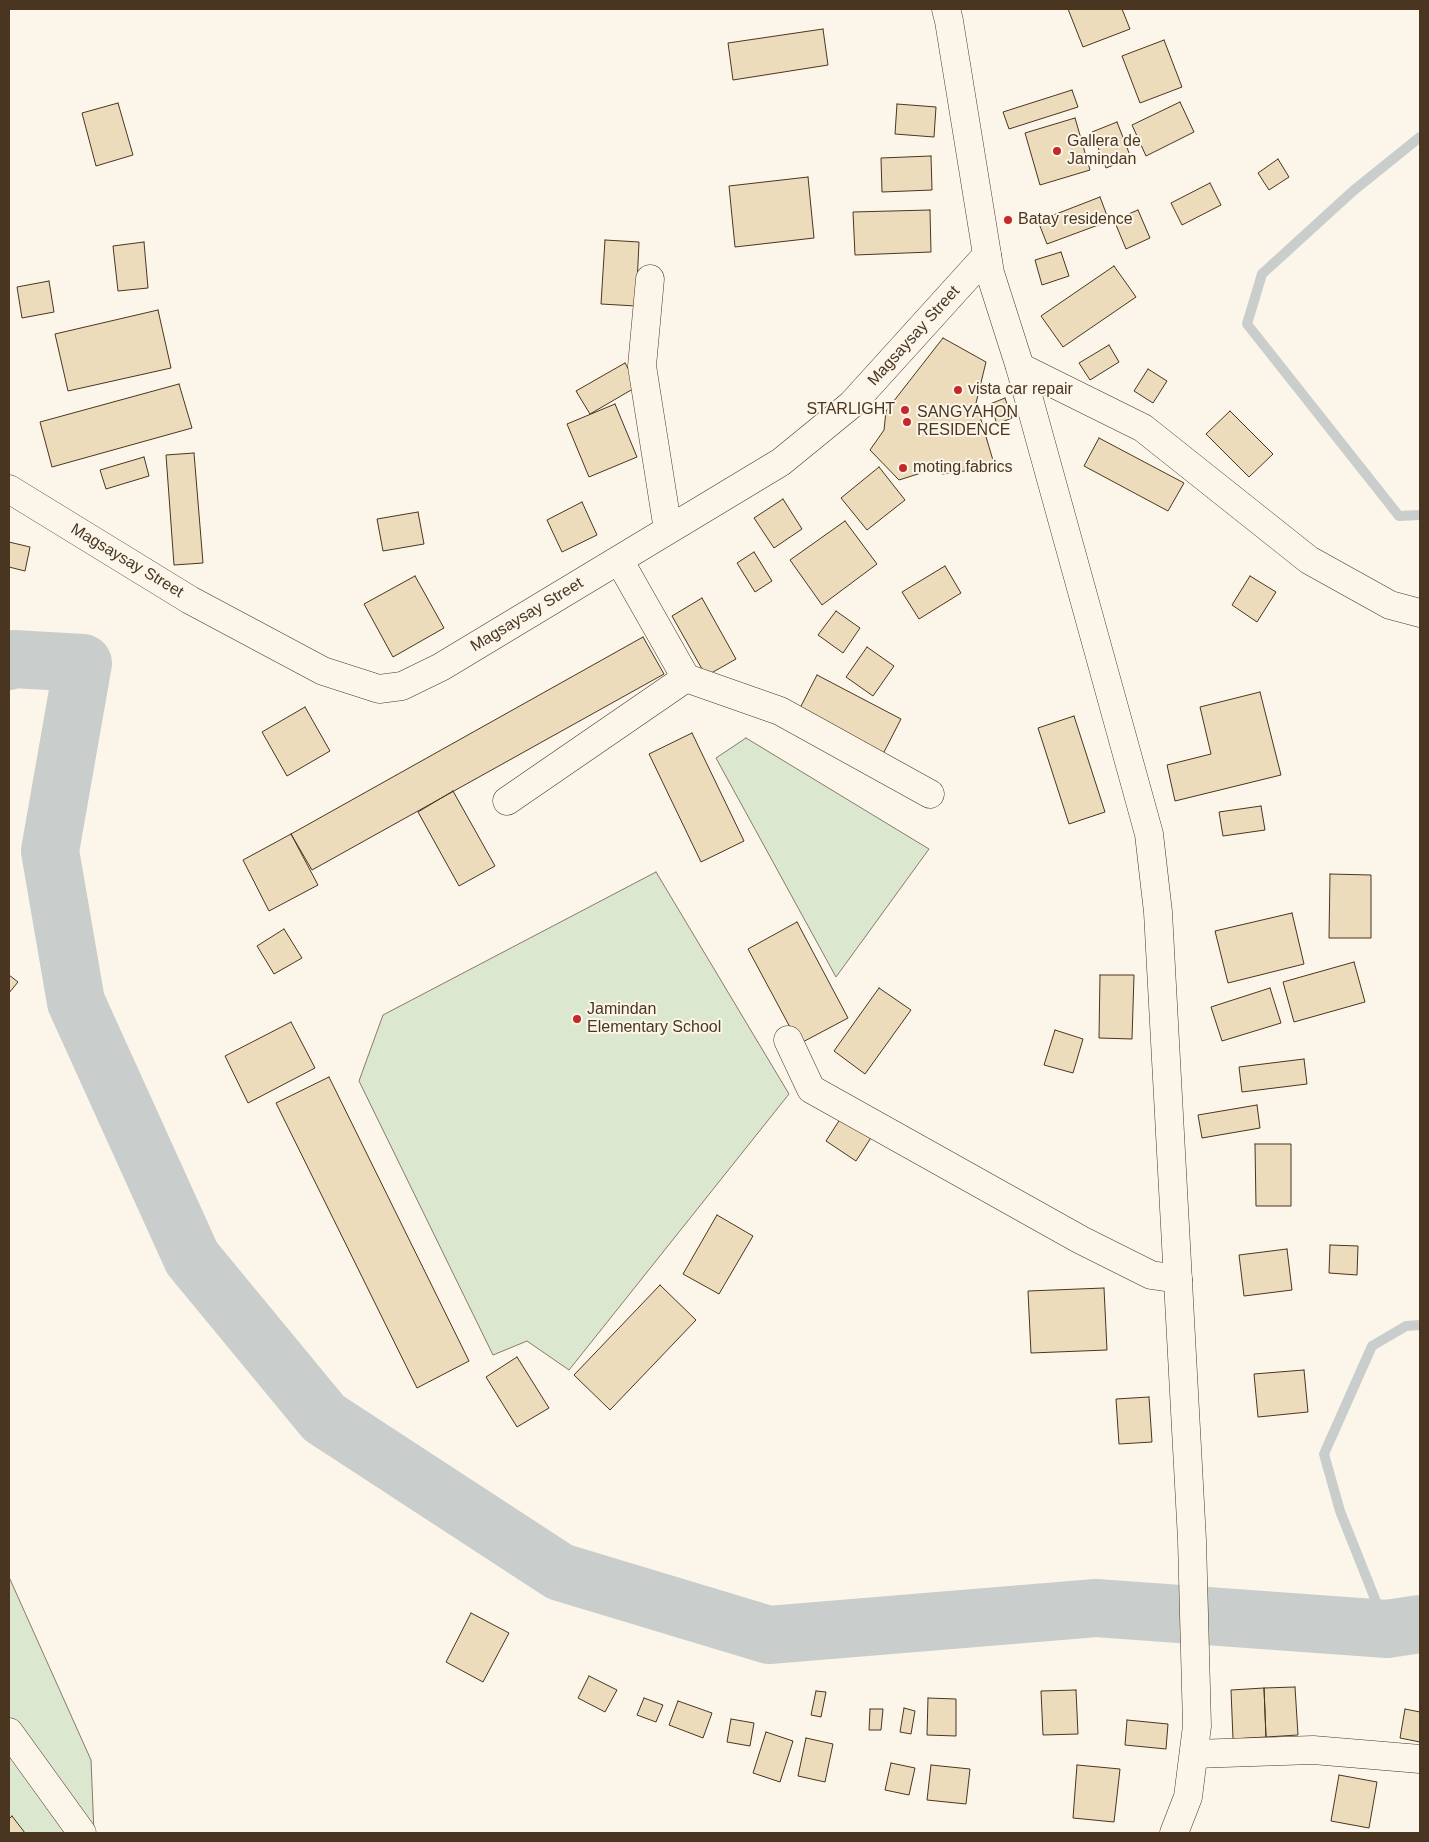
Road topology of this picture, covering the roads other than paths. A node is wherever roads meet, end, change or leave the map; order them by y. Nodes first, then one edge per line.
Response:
1 (946, 9) edge
2 (987, 255) junction
3 (650, 279) dead end
4 (1020, 368) junction
5 (9, 489) edge
6 (668, 530) junction
7 (619, 560) junction
8 (1420, 612) edge
9 (686, 678) junction
10 (930, 794) dead end
11 (507, 801) dead end
12 (788, 1040) dead end
13 (1178, 1279) junction
14 (9, 1732) edge
15 (1194, 1754) junction
16 (1420, 1759) edge
17 (82, 1833) edge
18 (1174, 1833) edge

1 - 2 street
2 - 4 street
2 - 6 street, Magsaysay Street
3 - 6 street
4 - 8 street
4 - 13 street
5 - 7 street, Magsaysay Street
6 - 7 street, Magsaysay Street
7 - 9 street
9 - 10 street
9 - 11 street
12 - 13 street
13 - 15 street
14 - 17 street
15 - 16 street
15 - 18 street

